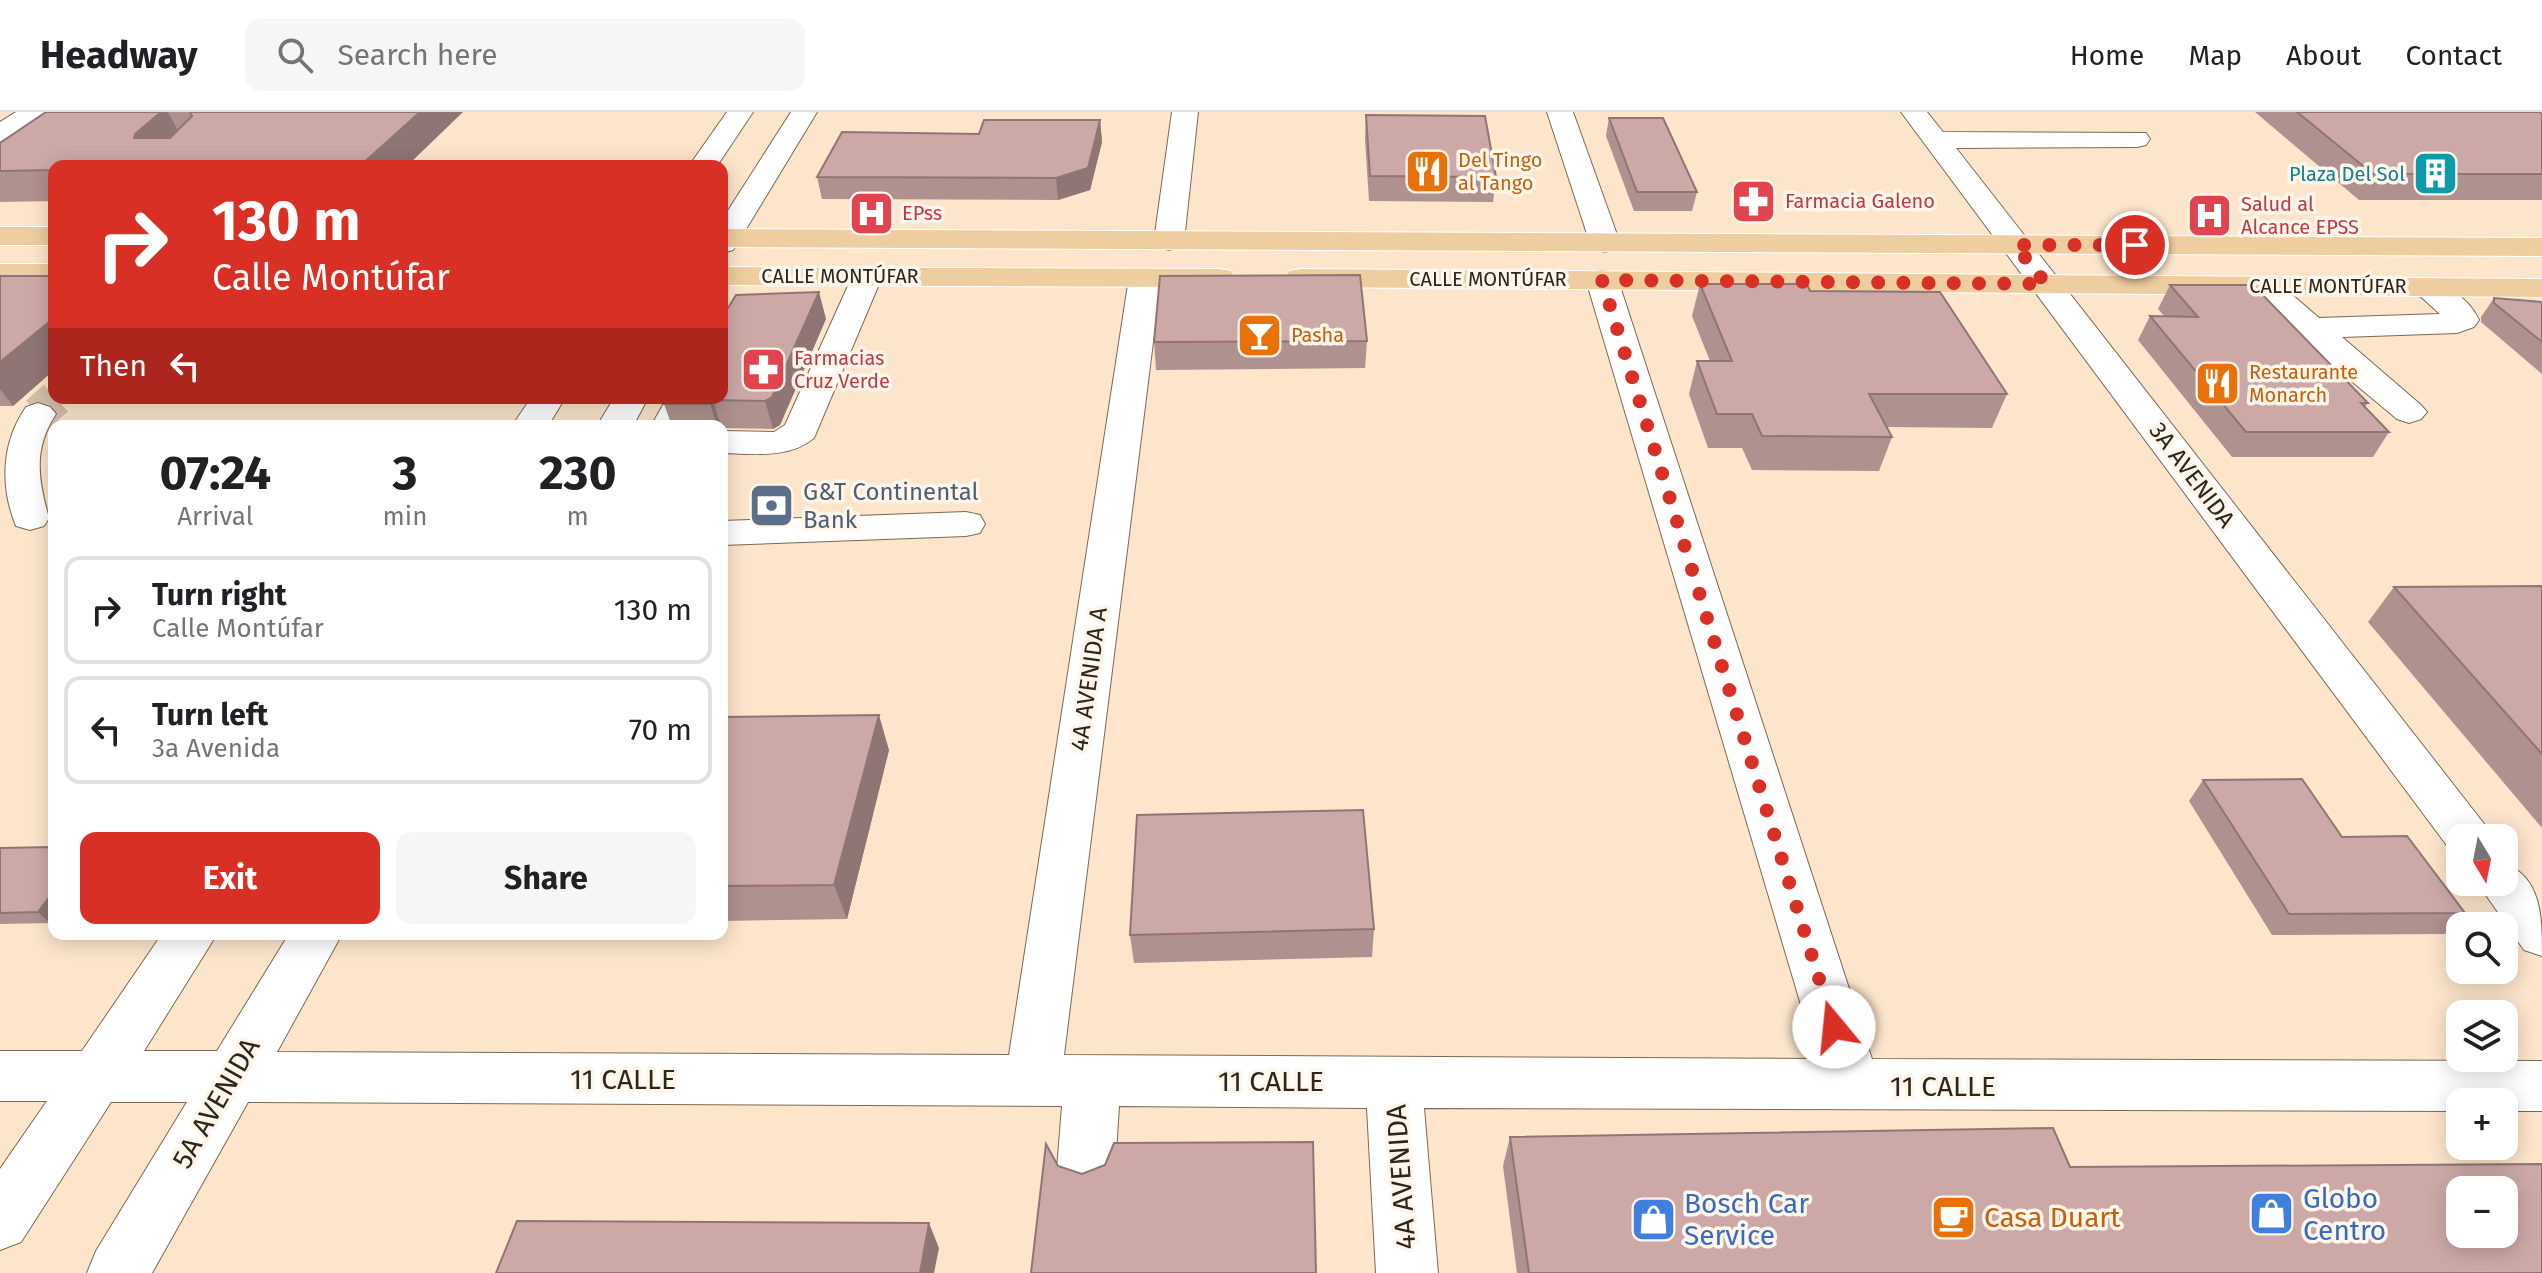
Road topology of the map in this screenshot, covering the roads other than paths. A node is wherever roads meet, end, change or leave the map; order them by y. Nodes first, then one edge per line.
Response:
1 (33, 112) edge
2 (58, 112) edge
3 (740, 112) edge
4 (804, 112) edge
5 (1185, 112) edge
6 (1560, 112) edge
7 (1914, 112) edge
8 (2525, 112) edge
9 (2533, 112) edge
10 (2542, 112) edge
11 (2542, 124) edge
12 (0, 134) edge
13 (2137, 139) dead end
14 (1936, 140) junction
15 (0, 150) edge
16 (707, 160) edge
17 (728, 232) edge
18 (0, 236) edge
19 (48, 236) edge
20 (728, 240) edge
21 (1169, 241) junction
22 (2015, 245) junction
23 (2542, 247) edge
24 (1604, 261) junction
25 (0, 273) edge
26 (48, 273) edge
27 (728, 277) edge
28 (1145, 278) junction
29 (2046, 284) junction
30 (2263, 286) junction
31 (2437, 287) junction
32 (2542, 288) edge
33 (861, 291) junction
34 (747, 306) edge
35 (2542, 310) edge
36 (2308, 328) junction
37 (2409, 412) dead end
38 (38, 414) tunnel mouth
39 (728, 442) edge
40 (30, 518) dead end
41 (966, 524) dead end
42 (728, 533) edge
43 (2457, 824) edge
44 (2513, 896) edge
45 (2542, 935) edge
46 (187, 940) edge
47 (312, 940) edge
48 (0, 1076) edge
49 (97, 1076) junction
50 (231, 1077) junction
51 (1092, 1080) junction
52 (1033, 1081) junction
53 (1394, 1081) junction
54 (1853, 1086) junction
55 (2542, 1086) edge
56 (1086, 1169) edge
57 (0, 1221) edge
58 (118, 1273) edge
59 (1407, 1273) edge

1 - 12 street
2 - 15 main road
3 - 16 street
4 - 17 street
5 - 21 street
6 - 24 street
7 - 14 street, 3A AVENIDA
8 - 11 street
9 - 10 street
13 - 14 street
14 - 22 street, 3A AVENIDA
18 - 19 main road
20 - 21 main road, CALLE MONTÚFAR
21 - 24 main road, CALLE MONTÚFAR
22 - 23 main road, CALLE MONTÚFAR
22 - 24 main road, CALLE MONTÚFAR
22 - 29 street, 3A AVENIDA
24 - 28 main road, CALLE MONTÚFAR
24 - 29 main road, CALLE MONTÚFAR
24 - 54 street
25 - 26 main road
27 - 33 main road, CALLE MONTÚFAR
28 - 33 main road, CALLE MONTÚFAR
28 - 52 street, 4A AVENIDA A
29 - 30 main road, CALLE MONTÚFAR
29 - 43 street, 3A AVENIDA
30 - 31 main road, CALLE MONTÚFAR
30 - 36 street
31 - 32 main road, CALLE MONTÚFAR
31 - 35 street
31 - 36 street
33 - 34 street
33 - 39 street
36 - 37 street
38 - 40 street
41 - 42 street
44 - 45 street
46 - 49 street
47 - 50 street, 5A AVENIDA
48 - 49 street, 11 CALLE
49 - 50 street, 11 CALLE
49 - 57 street
50 - 52 street, 11 CALLE
50 - 58 street, 5A AVENIDA
51 - 52 street, 11 CALLE
51 - 53 street, 11 CALLE
51 - 56 street
53 - 54 street, 11 CALLE
53 - 59 street, 4A AVENIDA
54 - 55 street, 11 CALLE

